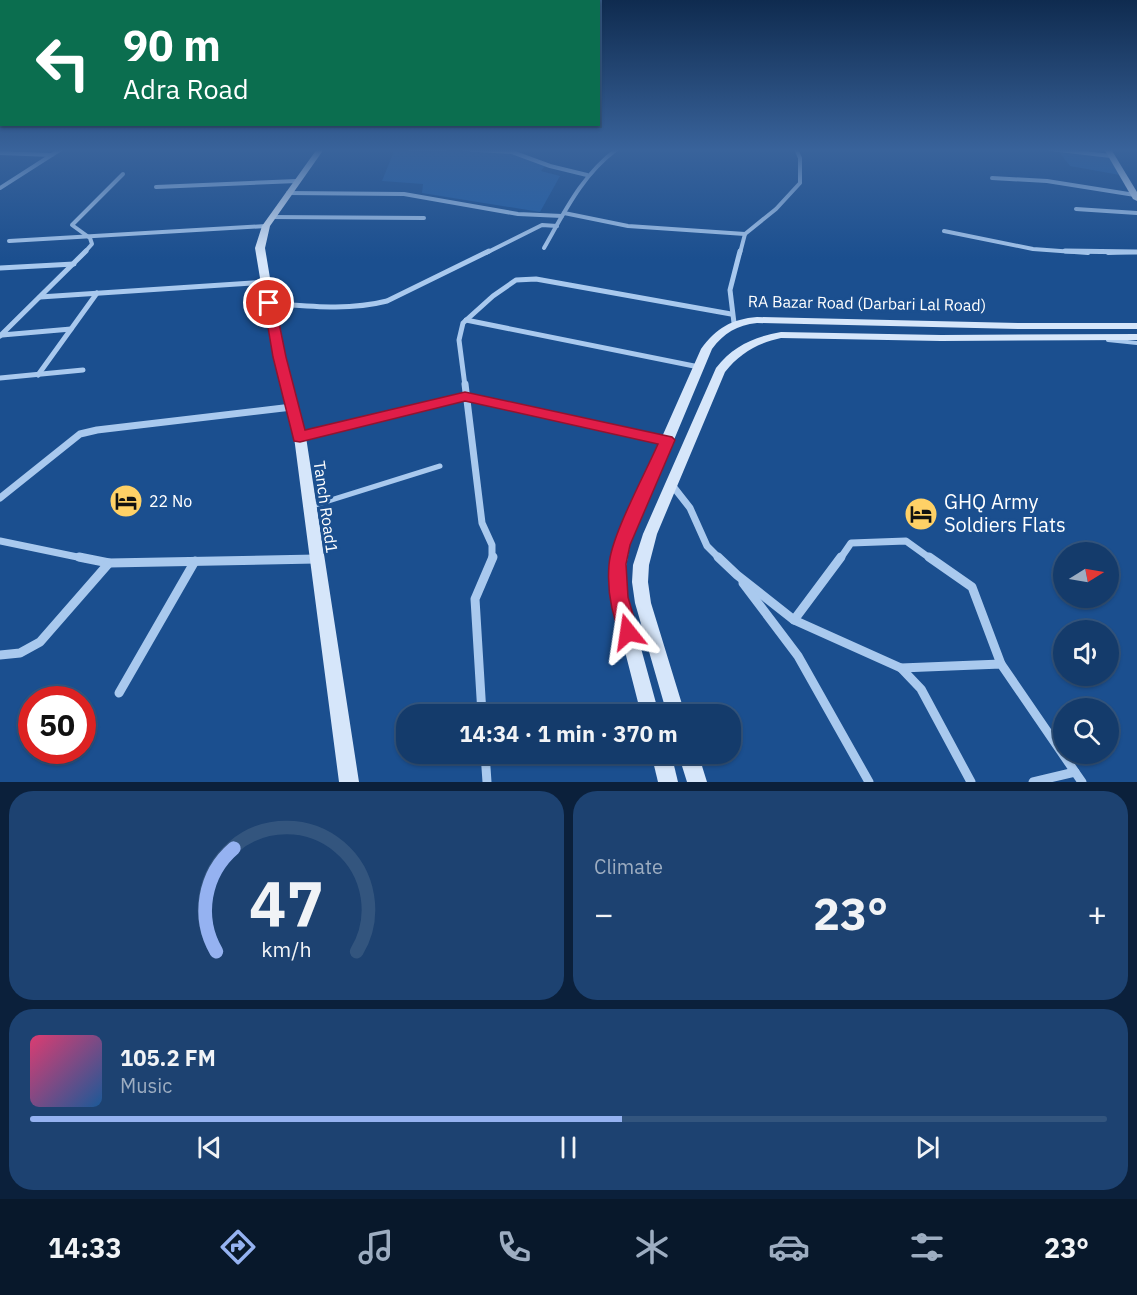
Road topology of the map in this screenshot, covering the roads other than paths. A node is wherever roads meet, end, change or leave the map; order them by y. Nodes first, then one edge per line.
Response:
1 (112, 185) edge
2 (206, 185) edge
3 (294, 185) edge
4 (580, 185) edge
5 (798, 185) edge
6 (1068, 185) edge
7 (156, 188) dead end
8 (288, 193) junction
9 (1136, 197) edge
10 (1076, 209) dead end
11 (1137, 213) edge
12 (563, 215) junction
13 (424, 218) dead end
14 (269, 222) junction
15 (556, 226) junction
16 (944, 231) dead end
17 (745, 234) junction
18 (90, 238) junction
19 (9, 241) dead end
20 (544, 248) dead end
21 (1137, 252) edge
22 (74, 264) junction
23 (0, 268) edge
24 (266, 282) junction
25 (97, 293) junction
26 (40, 297) junction
27 (269, 303) junction
28 (733, 318) junction
29 (466, 320) junction
30 (1137, 326) edge
31 (71, 329) junction
32 (0, 335) edge
33 (1081, 337) junction
34 (1137, 337) edge
35 (1137, 343) edge
36 (699, 367) junction
37 (83, 370) dead end
38 (38, 375) junction
39 (0, 378) edge
40 (465, 396) junction
41 (292, 407) junction
42 (300, 437) junction
43 (667, 440) junction
44 (440, 465) dead end
45 (672, 484) junction
46 (0, 498) edge
47 (309, 507) junction
48 (0, 541) edge
49 (316, 559) junction
50 (195, 561) junction
51 (109, 563) junction
52 (737, 575) junction
53 (794, 620) junction
54 (0, 655) edge
55 (1001, 664) junction
56 (901, 668) junction
57 (119, 693) dead end
58 (481, 704) edge
59 (647, 704) edge
60 (673, 704) edge
61 (486, 764) edge
62 (664, 764) edge
63 (691, 764) edge
64 (1075, 772) junction
65 (349, 782) edge
66 (487, 782) edge
67 (668, 782) edge
68 (697, 782) edge
69 (869, 782) edge
70 (971, 782) edge
71 (1033, 782) edge
72 (1082, 782) edge

1 - 18 street
2 - 7 street
3 - 8 main road, Tanch Road1
4 - 12 street
5 - 17 street
6 - 9 street
8 - 12 street
8 - 14 main road, Tanch Road1
10 - 11 street
12 - 15 street
12 - 17 street
13 - 14 street
14 - 18 street
14 - 24 main road, Tanch Road1
15 - 20 street
15 - 27 street
16 - 21 street
17 - 28 street
18 - 19 street
18 - 22 street
22 - 23 street
22 - 26 street
24 - 25 street
24 - 27 main road, Tanch Road1
25 - 26 street
25 - 31 street
26 - 32 street
27 - 41 main road, Tanch Road1
28 - 29 street
28 - 30 main road, RA Bazar Road (Darbari Lal Road)
28 - 36 main road, RA Bazar Road (Darbari Lal Road)
29 - 36 street
29 - 40 street
31 - 32 street
31 - 38 street
33 - 34 main road, RA Bazar Road (Darbari Lal Road)
33 - 35 lane
33 - 45 main road, RA Bazar Road (Darbari Lal Road)
36 - 43 main road, RA Bazar Road (Darbari Lal Road)
37 - 38 street
38 - 39 street
40 - 42 street
40 - 43 street
40 - 58 street
41 - 42 main road, Tanch Road1
41 - 46 street
42 - 47 main road, Tanch Road1
43 - 59 main road, RA Bazar Road (Darbari Lal Road)
44 - 47 lane
45 - 52 street
45 - 60 main road, RA Bazar Road (Darbari Lal Road)
47 - 49 main road, Tanch Road1
48 - 51 street
49 - 50 street
49 - 65 main road, Tanch Road1
50 - 51 street
50 - 57 street
51 - 54 street
52 - 53 street
52 - 69 street
53 - 55 street
53 - 56 street
55 - 56 street
55 - 64 street
56 - 70 street
61 - 66 street
62 - 67 main road
63 - 68 main road
64 - 71 street
64 - 72 street

